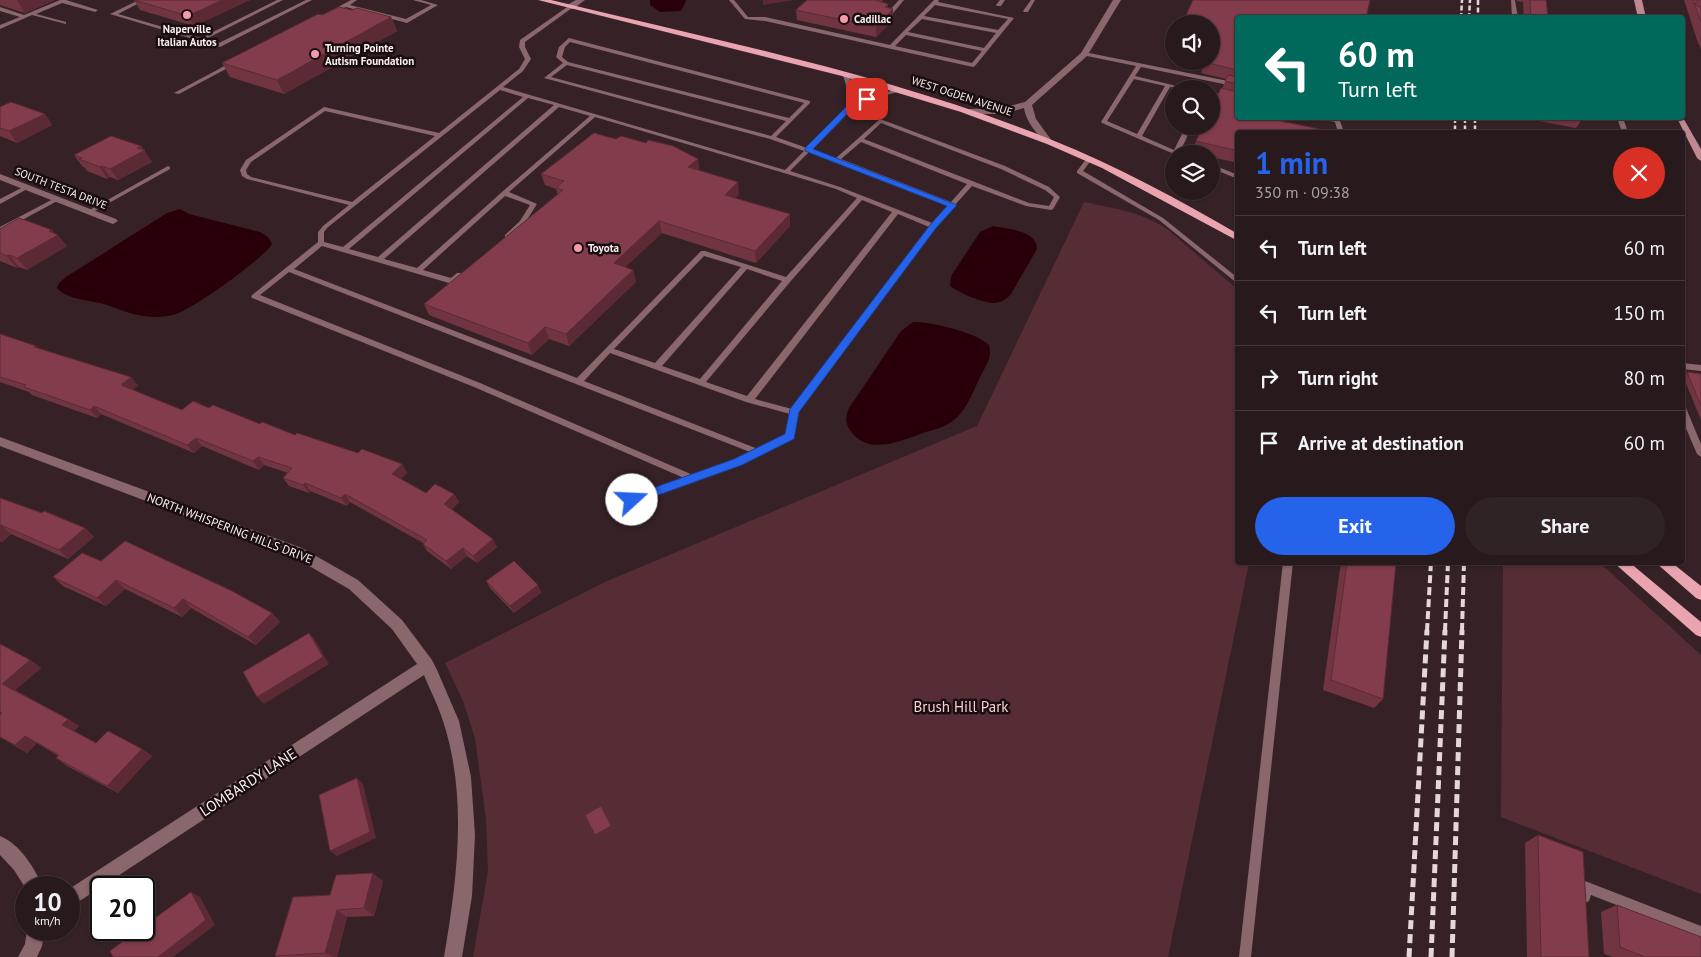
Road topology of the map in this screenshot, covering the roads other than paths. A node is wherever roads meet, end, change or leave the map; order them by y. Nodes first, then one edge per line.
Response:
1 (63, 0) edge
2 (143, 0) edge
3 (281, 0) edge
4 (310, 0) edge
5 (355, 0) edge
6 (415, 0) edge
7 (542, 0) edge
8 (581, 0) edge
9 (731, 0) edge
10 (902, 0) edge
11 (1003, 0) edge
12 (1033, 0) edge
13 (1116, 0) edge
14 (1513, 0) edge
15 (1638, 0) edge
16 (936, 1) edge
17 (345, 5) junction
18 (998, 5) dead end
19 (570, 7) junction
20 (94, 10) dead end
21 (1026, 10) dead end
22 (2, 11) edge
23 (891, 12) edge
24 (32, 14) junction
25 (1515, 15) edge
26 (1641, 15) edge
27 (25, 17) junction
28 (921, 17) junction
29 (320, 18) edge
30 (64, 23) dead end
31 (0, 27) edge
32 (999, 32) junction
33 (905, 33) junction
34 (201, 40) junction
35 (891, 47) junction
36 (985, 50) junction
37 (1084, 54) junction
38 (244, 58) edge
39 (566, 63) junction
40 (1138, 66) junction
41 (846, 75) junction
42 (1132, 77) junction
43 (1165, 84) edge
44 (1235, 84) edge
45 (499, 88) junction
46 (901, 90) junction
47 (1165, 90) edge
48 (177, 93) dead end
49 (527, 96) junction
50 (1220, 96) edge
51 (1235, 99) edge
52 (854, 103) junction
53 (1028, 104) junction
54 (558, 105) junction
55 (969, 112) junction
56 (594, 115) junction
57 (790, 120) junction
58 (1682, 120) edge
59 (440, 135) junction
60 (1138, 137) junction
61 (772, 138) junction
62 (860, 139) junction
63 (1048, 141) junction
64 (1165, 148) edge
65 (808, 150) junction
66 (1701, 158) edge
67 (1089, 159) junction
68 (837, 160) junction
69 (168, 168) dead end
70 (1220, 169) edge
71 (786, 172) junction
72 (1235, 175) edge
73 (0, 177) edge
74 (971, 183) junction
75 (27, 188) junction
76 (504, 193) junction
77 (861, 197) junction
78 (57, 199) junction
79 (0, 202) edge
80 (353, 204) junction
81 (952, 205) junction
82 (89, 212) junction
83 (896, 212) junction
84 (113, 221) dead end
85 (933, 226) junction
86 (0, 230) edge
87 (1235, 236) edge
88 (502, 241) edge
89 (321, 243) junction
90 (344, 250) junction
91 (379, 260) junction
92 (745, 267) junction
93 (288, 269) junction
94 (466, 270) edge
95 (418, 271) junction
96 (787, 280) junction
97 (1235, 280) edge
98 (610, 350) junction
99 (1685, 366) edge
100 (656, 367) junction
101 (1701, 368) edge
102 (578, 382) junction
103 (702, 383) junction
104 (749, 400) junction
105 (794, 412) junction
106 (1685, 415) edge
107 (0, 441) edge
108 (758, 452) junction
109 (1701, 454) edge
110 (692, 478) junction
111 (632, 500) dead end
112 (1288, 565) edge
113 (1623, 565) edge
114 (1665, 565) edge
115 (1701, 594) edge
116 (1701, 631) edge
117 (427, 665) junction
118 (0, 844) edge
119 (28, 876) edge
120 (80, 891) edge
121 (1586, 907) edge
122 (1701, 932) edge
123 (34, 941) edge
124 (27, 957) edge
125 (453, 957) edge
126 (1244, 957) edge

1 - 20 lane
1 - 24 lane
2 - 34 lane
3 - 34 lane
4 - 34 lane
5 - 17 lane
6 - 17 lane
7 - 19 main road, WEST OGDEN AVENUE
8 - 19 street
9 - 35 lane
10 - 23 lane
11 - 18 lane
12 - 21 lane
13 - 37 street
14 - 25 lane
15 - 26 main road
16 - 28 lane
16 - 32 lane
17 - 29 lane
19 - 41 main road, WEST OGDEN AVENUE
19 - 45 lane
22 - 27 lane
24 - 27 lane
24 - 30 lane
27 - 31 lane
28 - 32 lane
28 - 33 lane
32 - 36 lane
33 - 35 lane
33 - 36 lane
35 - 36 lane
37 - 40 lane
37 - 53 street
38 - 48 lane
39 - 57 lane
39 - 57 lane
39 - 61 lane
40 - 42 lane
40 - 44 lane
41 - 46 main road, WEST OGDEN AVENUE
41 - 52 lane
42 - 43 lane
42 - 60 lane
45 - 49 lane
45 - 59 lane
46 - 52 lane
46 - 55 main road, WEST OGDEN AVENUE
47 - 60 lane
49 - 54 lane
49 - 90 lane
50 - 51 lane
52 - 65 lane
53 - 55 street
53 - 63 street
54 - 56 lane
54 - 91 lane
55 - 63 main road, WEST OGDEN AVENUE
56 - 71 lane
56 - 76 lane
57 - 61 lane
58 - 66 main road
59 - 80 lane
59 - 80 lane
60 - 64 lane
61 - 65 lane
62 - 68 lane
62 - 74 lane
62 - 74 lane
63 - 67 main road, WEST OGDEN AVENUE
65 - 68 lane
65 - 71 lane
67 - 87 main road, WEST OGDEN AVENUE
67 - 97 lane
68 - 81 lane
69 - 82 lane
70 - 72 lane
71 - 77 lane
73 - 75 street, SOUTH TESTA DRIVE
74 - 81 lane
75 - 78 street, SOUTH TESTA DRIVE
75 - 79 lane
76 - 88 lane
76 - 95 lane
77 - 83 lane
77 - 96 lane
78 - 82 street, SOUTH TESTA DRIVE
78 - 86 lane
80 - 89 lane
81 - 85 lane
82 - 84 street, SOUTH TESTA DRIVE
83 - 85 lane
83 - 104 lane
85 - 105 lane
89 - 90 lane
89 - 93 lane
90 - 91 lane
91 - 95 lane
92 - 96 lane
92 - 98 lane
92 - 100 lane
93 - 102 lane
93 - 110 lane
94 - 95 lane
96 - 103 lane
98 - 100 lane
98 - 102 lane
99 - 101 lane
100 - 103 lane
102 - 108 lane
103 - 104 lane
104 - 105 lane
105 - 108 lane
106 - 109 lane
107 - 117 street, NORTH WHISPERING HILLS DRIVE
108 - 110 lane
110 - 111 lane
112 - 126 lane
113 - 116 main road
114 - 115 main road
117 - 120 street, LOMBARDY LANE
117 - 125 street, NORTH WHISPERING HILLS DRIVE
118 - 119 street
121 - 122 lane
123 - 124 street

